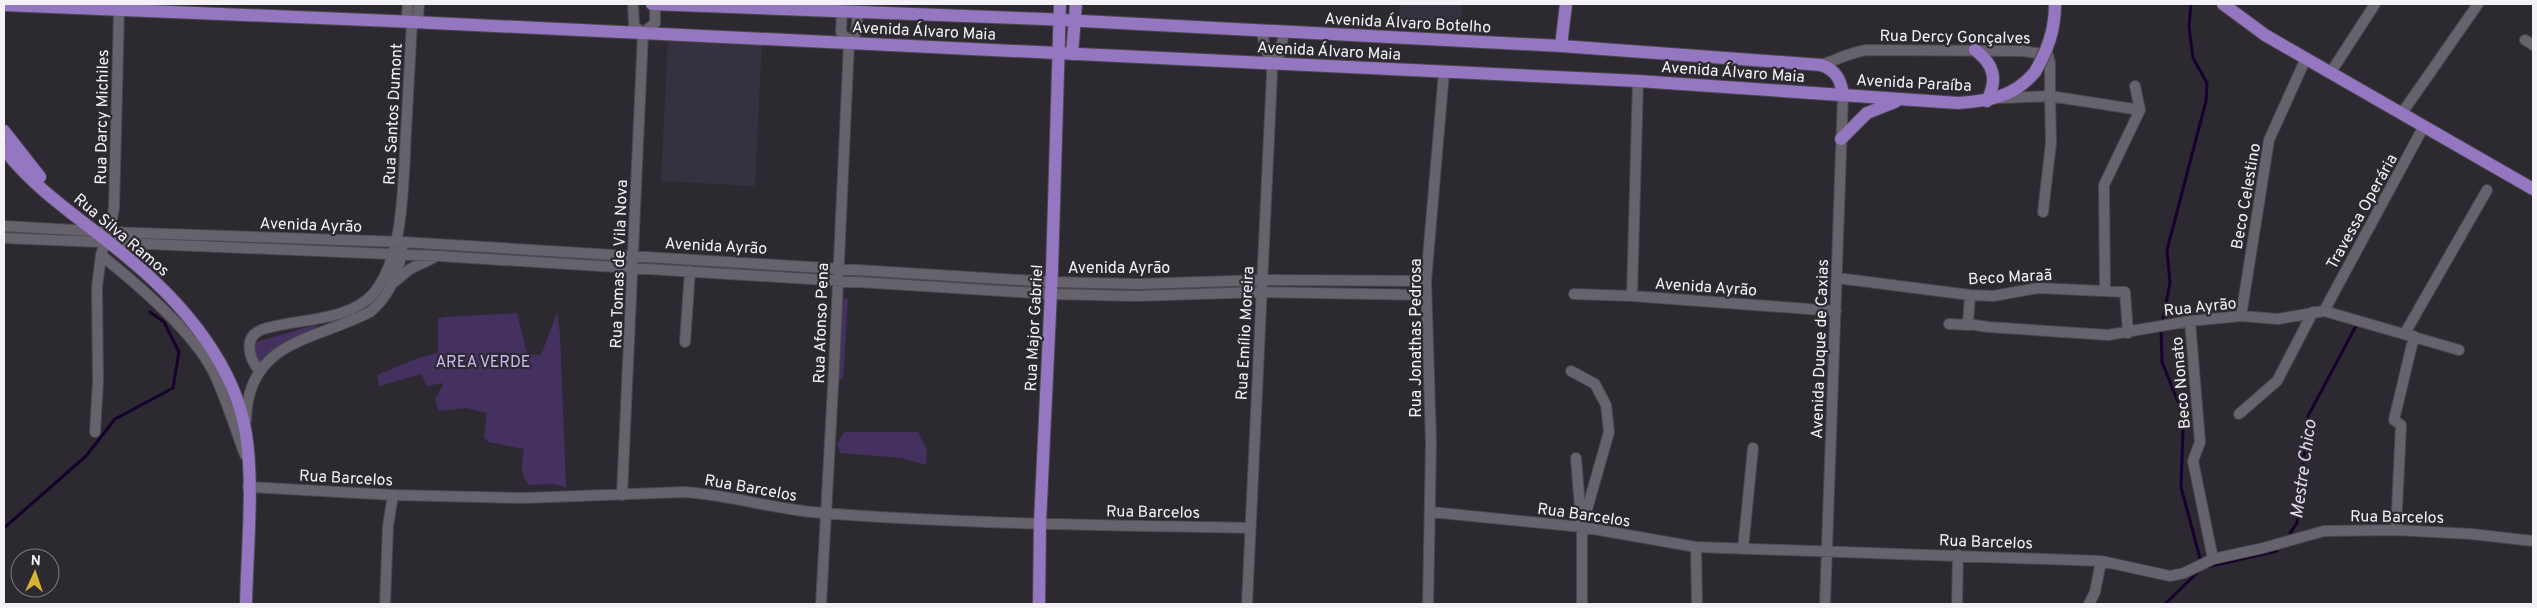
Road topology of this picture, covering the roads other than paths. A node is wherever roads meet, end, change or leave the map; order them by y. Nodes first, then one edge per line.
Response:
1 (408, 4) edge
2 (419, 4) edge
3 (633, 4) edge
4 (654, 4) edge
5 (1060, 4) edge
6 (1076, 4) edge
7 (1566, 4) edge
8 (2054, 4) edge
9 (2223, 4) edge
10 (2375, 4) edge
11 (2478, 4) edge
12 (4, 5) edge
13 (119, 10) junction
14 (842, 10) junction
15 (858, 11) junction
16 (1060, 20) junction
17 (1075, 21) junction
18 (412, 22) junction
19 (1262, 31) junction
20 (1284, 32) junction
21 (643, 33) junction
22 (848, 43) junction
23 (1561, 46) junction
24 (1975, 50) junction
25 (1059, 53) junction
26 (1072, 54) junction
27 (2306, 58) junction
28 (1272, 64) junction
29 (1821, 65) junction
30 (1444, 72) junction
31 (2331, 72) junction
32 (1638, 81) junction
33 (2135, 86) dead end
34 (1842, 95) junction
35 (2050, 96) junction
36 (2000, 98) junction
37 (1902, 100) junction
38 (1987, 101) junction
39 (2140, 110) junction
40 (2402, 113) junction
41 (2424, 126) junction
42 (4, 131) edge
43 (1841, 139) junction
44 (4, 148) edge
45 (2533, 189) edge
46 (2487, 190) dead end
47 (46, 191) junction
48 (2043, 212) dead end
49 (4, 226) edge
50 (92, 231) junction
51 (204, 235) junction
52 (107, 237) junction
53 (4, 238) edge
54 (399, 242) junction
55 (204, 246) junction
56 (100, 254) junction
57 (397, 254) junction
58 (633, 255) junction
59 (439, 256) junction
60 (633, 268) junction
61 (837, 268) junction
62 (690, 271) junction
63 (1837, 278) junction
64 (837, 279) junction
65 (1262, 280) junction
66 (1426, 281) junction
67 (392, 284) junction
68 (1137, 284) junction
69 (1051, 288) junction
70 (2105, 290) junction
71 (1262, 292) junction
72 (1574, 294) dead end
73 (1426, 295) junction
74 (1970, 295) junction
75 (1136, 296) junction
76 (1632, 296) junction
77 (2324, 310) junction
78 (1836, 311) junction
79 (2313, 312) junction
80 (2241, 316) junction
81 (2190, 320) junction
82 (1949, 324) dead end
83 (1969, 325) junction
84 (2128, 333) junction
85 (2409, 335) junction
86 (685, 342) dead end
87 (2459, 350) dead end
88 (259, 370) junction
89 (1571, 371) dead end
90 (2239, 414) dead end
91 (95, 432) dead end
92 (246, 433) junction
93 (1753, 448) dead end
94 (1576, 458) dead end
95 (248, 463) junction
96 (248, 487) junction
97 (393, 495) junction
98 (622, 496) junction
99 (1430, 512) junction
100 (825, 513) junction
101 (1040, 523) junction
102 (1582, 527) junction
103 (1249, 528) junction
104 (2396, 530) junction
105 (2533, 541) edge
106 (1696, 547) junction
107 (1743, 549) junction
108 (1828, 551) junction
109 (1958, 555) junction
110 (2213, 559) junction
111 (2101, 561) junction
112 (246, 604) edge
113 (385, 604) edge
114 (821, 604) edge
115 (1039, 604) edge
116 (1247, 604) edge
117 (1428, 604) edge
118 (1582, 604) edge
119 (1697, 604) edge
120 (1826, 604) edge
121 (1957, 604) edge
122 (2089, 604) edge

1 - 18 street, Rua Santos Dumont
2 - 18 street, Rua Santos Dumont
3 - 21 street, Rua Tomas de Vila Nova
4 - 14 main road, Avenida Álvaro Botelho
4 - 21 street, Rua Tomas de Vila Nova
5 - 16 main road, Rua Major Gabriel
6 - 17 main road
7 - 23 main road
8 - 36 main road, Avenida Paraíba, bridge
9 - 27 main road
10 - 31 street
11 - 40 street
12 - 13 main road, Avenida Álvaro Maia
13 - 18 main road, Avenida Álvaro Maia
13 - 52 street, Rua Darcy Michiles
14 - 15 main road, Avenida Álvaro Botelho
14 - 22 street, Rua Afonso Pena
15 - 16 main road, Avenida Álvaro Botelho
15 - 22 street, Rua Afonso Pena
16 - 17 main road, Avenida Álvaro Botelho
16 - 25 main road, Rua Major Gabriel
17 - 19 main road, Avenida Álvaro Botelho
17 - 26 main road
18 - 21 main road, Avenida Álvaro Maia
18 - 54 street, Rua Santos Dumont
19 - 20 main road, Avenida Álvaro Botelho
19 - 28 street, Rua Emílio Moreira
20 - 23 main road, Avenida Álvaro Botelho
20 - 28 street, Rua Emílio Moreira
21 - 22 main road, Avenida Álvaro Maia
21 - 58 street, Rua Tomas de Vila Nova
22 - 25 main road, Avenida Álvaro Maia
22 - 61 street, Rua Afonso Pena
23 - 29 main road, Avenida Álvaro Botelho
24 - 29 street, Rua Dercy Gonçalves
24 - 35 street, Rua Dercy Gonçalves
24 - 38 main road
25 - 26 main road, Avenida Álvaro Maia
25 - 69 main road, Rua Major Gabriel
26 - 28 main road, Avenida Álvaro Maia
27 - 31 main road
27 - 80 street, Beco Celestino
28 - 30 main road, Avenida Álvaro Maia
28 - 65 street, Rua Emílio Moreira
29 - 34 main road
30 - 32 main road, Avenida Álvaro Maia
30 - 66 street, Rua Jonathas Pedrosa
31 - 40 main road
32 - 34 main road, Avenida Álvaro Maia
32 - 76 street
33 - 39 street
34 - 37 main road, Avenida Paraíba
34 - 43 street, Avenida Duque de Caxias
35 - 36 street
35 - 39 street
35 - 48 street
36 - 38 main road, Avenida Paraíba
37 - 38 main road, Avenida Paraíba
37 - 43 main road
39 - 70 street
40 - 41 main road
41 - 45 main road
41 - 77 street, Travessa Operária
42 - 47 main road
43 - 63 street, Avenida Duque de Caxias
44 - 47 main road, Rua Silva Ramos
46 - 85 street
47 - 50 main road, Rua Silva Ramos
49 - 50 street
50 - 52 main road, Rua Silva Ramos
51 - 52 street, Avenida Ayrão
51 - 54 street, Avenida Ayrão
51 - 55 street
52 - 53 street, Avenida Ayrão
52 - 55 street, Avenida Ayrão
52 - 56 street, Rua Darcy Michiles
52 - 92 main road, Rua Silva Ramos
54 - 57 street, Rua Santos Dumont
54 - 58 street, Avenida Ayrão
55 - 57 street, Avenida Ayrão
56 - 91 street, Rua Darcy Michiles
56 - 95 street, Rua Silva Ramos
57 - 59 street, Avenida Ayrão
57 - 67 street, Rua Santos Dumont
57 - 88 street, Rua Santos Dumont
58 - 60 street, Rua Tomas de Vila Nova
58 - 61 street, Avenida Ayrão
59 - 60 street, Avenida Ayrão
59 - 67 street
60 - 62 street, Avenida Ayrão
60 - 98 street, Rua Tomas de Vila Nova
61 - 64 street, Rua Afonso Pena
61 - 69 street, Avenida Ayrão
62 - 64 street, Avenida Ayrão
62 - 86 street
63 - 74 street, Beco Maraã
63 - 78 street, Avenida Duque de Caxias
64 - 69 street, Avenida Ayrão
64 - 100 street, Rua Afonso Pena
65 - 66 street, Avenida Ayrão
65 - 68 street, Avenida Ayrão
65 - 71 street, Rua Emílio Moreira
66 - 73 street, Rua Jonathas Pedrosa
67 - 88 street, Rua Santos Dumont
68 - 69 street, Avenida Ayrão
68 - 75 street
69 - 75 street, Avenida Ayrão
69 - 101 main road, Rua Major Gabriel
70 - 74 street, Beco Maraã
70 - 84 street, Beco Maraã
71 - 73 street, Avenida Ayrão
71 - 75 street, Avenida Ayrão
71 - 103 street, Rua Emílio Moreira
72 - 76 street, Avenida Ayrão
73 - 99 street, Rua Jonathas Pedrosa
74 - 83 street
76 - 78 street, Avenida Ayrão
77 - 79 street, Rua Ayrão
77 - 85 street, Rua Ayrão
78 - 108 street, Avenida Duque de Caxias
79 - 80 street, Rua Ayrão
79 - 90 street
80 - 81 street, Rua Ayrão
81 - 84 street, Rua Ayrão
81 - 110 street, Beco Nonato
82 - 83 street, Rua Ayrão
83 - 84 street, Rua Ayrão
85 - 87 street, Rua Ayrão
85 - 104 street
88 - 92 street, Rua Santos Dumont
89 - 102 street
92 - 95 main road, Rua Silva Ramos
93 - 107 street
94 - 102 street
95 - 96 main road, Rua Silva Ramos
96 - 97 street, Rua Barcelos
96 - 112 main road, Rua Silva Ramos
97 - 98 street, Rua Barcelos
97 - 113 street
98 - 100 street, Rua Barcelos
99 - 102 street, Rua Barcelos
99 - 117 street, Rua Jonathas Pedrosa
100 - 101 street, Rua Barcelos
100 - 114 street, Rua Afonso Pena
101 - 103 street, Rua Barcelos
101 - 115 main road, Rua Major Gabriel
102 - 106 street, Rua Barcelos
102 - 118 street
103 - 116 street, Rua Emílio Moreira
104 - 105 street, Rua Barcelos
104 - 110 street, Rua Barcelos
106 - 107 street, Rua Barcelos
106 - 119 street
107 - 108 street, Rua Barcelos
108 - 109 street, Rua Barcelos
108 - 120 street, Avenida Duque de Caxias
109 - 111 street, Rua Barcelos
109 - 121 street
110 - 111 street, Rua Barcelos
111 - 122 street

